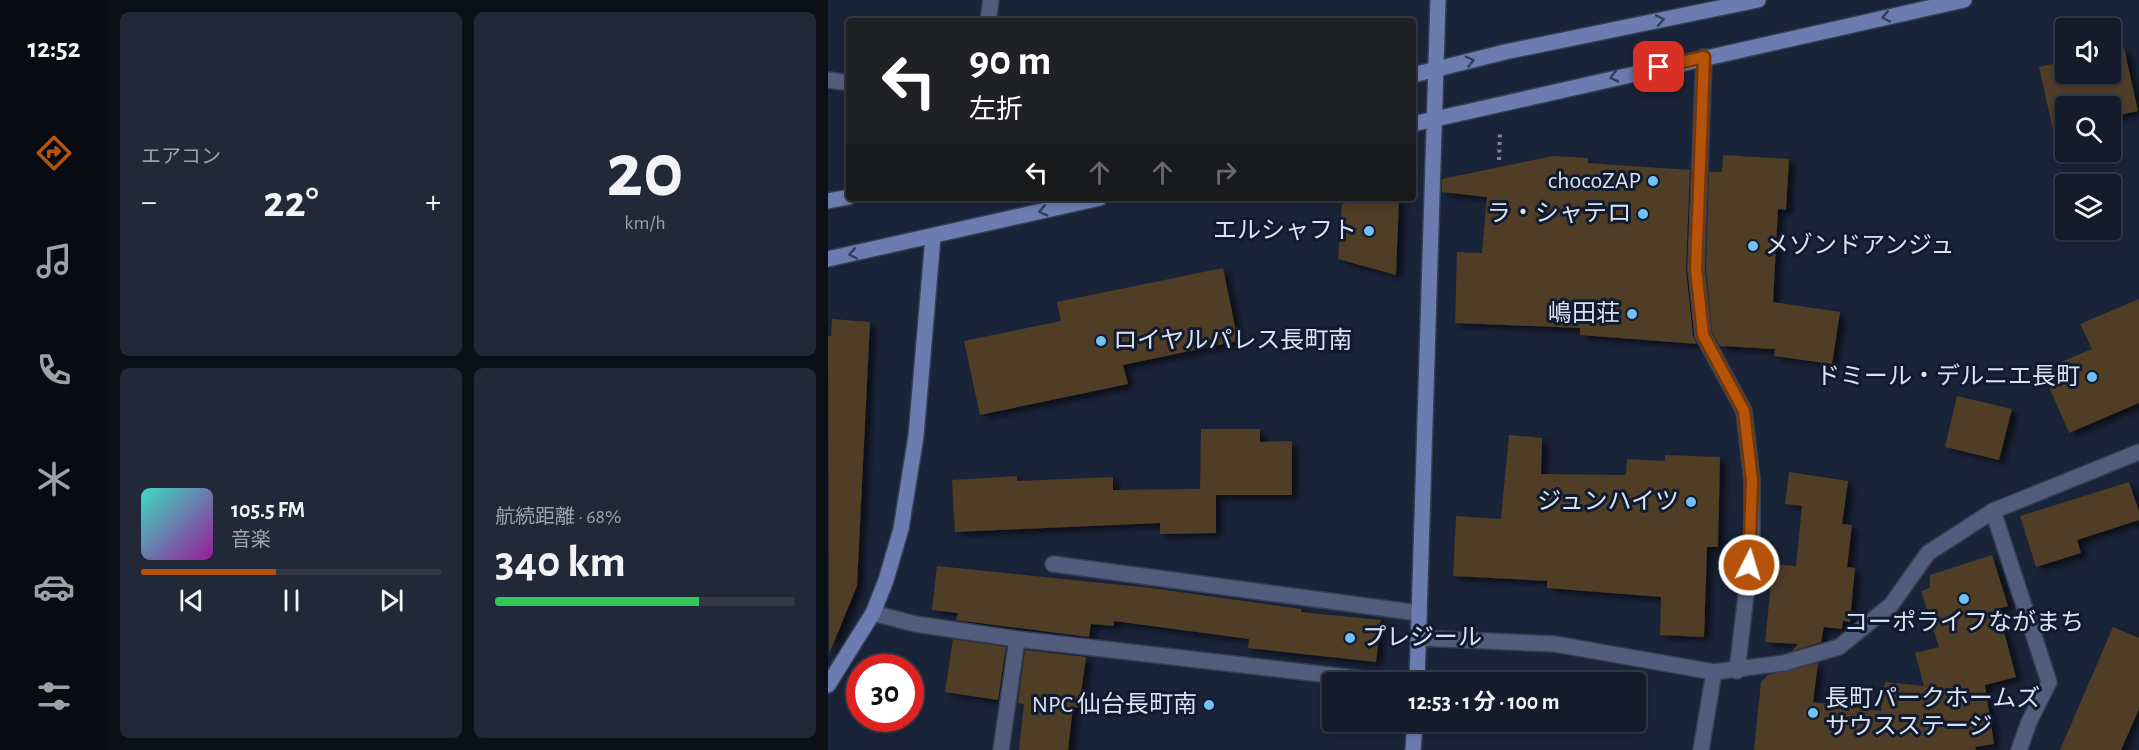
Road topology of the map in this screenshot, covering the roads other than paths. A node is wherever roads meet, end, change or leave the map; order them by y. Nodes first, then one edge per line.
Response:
1 (991, 0) edge
2 (1438, 0) edge
3 (1758, 0) edge
4 (1964, 0) edge
5 (1739, 2) edge
6 (988, 18) edge
7 (1704, 57) junction
8 (1437, 70) junction
9 (1416, 74) edge
10 (828, 80) edge
11 (846, 83) edge
12 (1434, 119) junction
13 (1416, 123) edge
14 (846, 198) edge
15 (828, 201) edge
16 (1087, 201) edge
17 (933, 237) junction
18 (828, 259) edge
19 (2139, 452) edge
20 (1993, 511) junction
21 (1053, 564) dead end
22 (873, 613) junction
23 (1419, 613) junction
24 (1419, 638) junction
25 (1017, 639) junction
26 (1737, 671) junction
27 (1417, 672) edge
28 (1714, 672) junction
29 (1322, 674) edge
30 (828, 685) edge
31 (1414, 732) edge
32 (1001, 750) edge
33 (1413, 750) edge
34 (1701, 750) edge
35 (2019, 750) edge

1 - 6 street
2 - 8 street
3 - 5 street
4 -> 7 street
8 -> 5 street
7 -> 12 street
7 - 26 street
8 - 9 street
8 - 12 street
10 - 11 street
12 - 13 street
12 - 23 street
14 - 15 street
16 -> 17 street
17 -> 18 street
17 - 22 street
19 - 20 street
20 - 26 street
20 - 35 street
21 - 23 street
22 - 25 street
22 - 30 street
23 - 24 street
24 - 27 street
24 - 28 street
25 - 29 street
25 - 32 street
26 - 28 street
28 - 34 street
31 - 33 street

